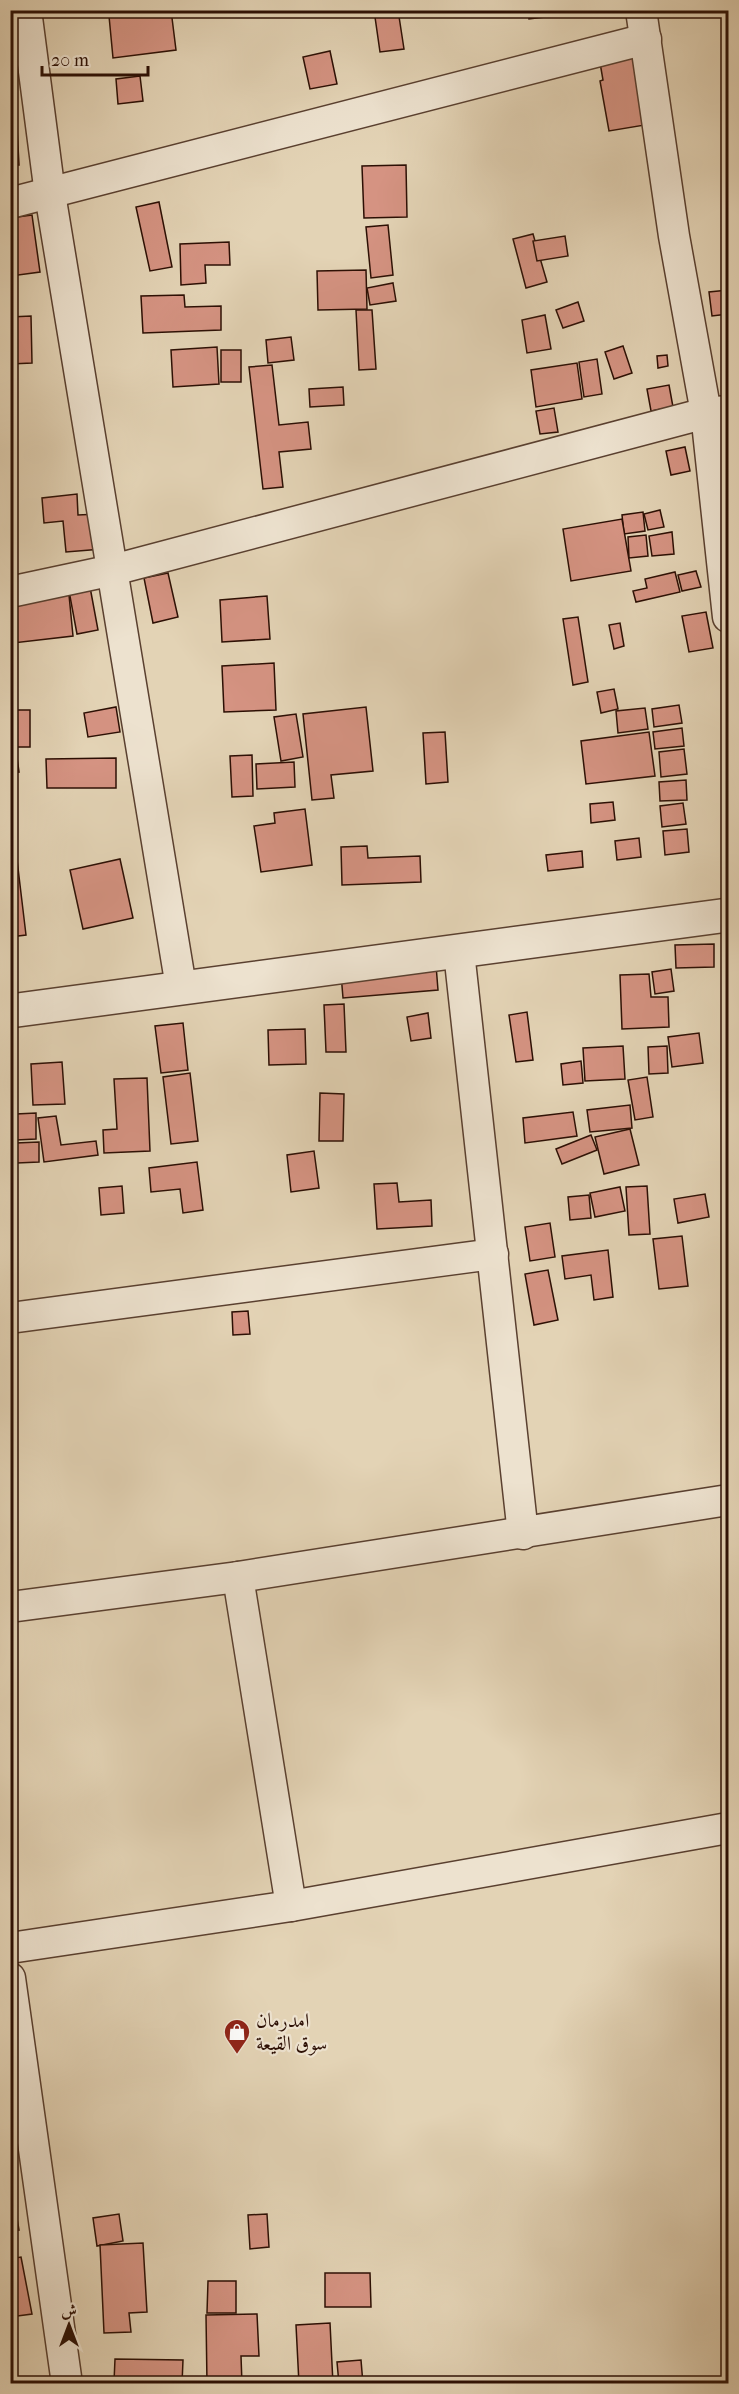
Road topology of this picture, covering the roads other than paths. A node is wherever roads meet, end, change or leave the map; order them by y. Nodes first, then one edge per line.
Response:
1 (26, 10) edge
2 (644, 25) edge
3 (50, 194) junction
4 (10, 203) edge
5 (717, 412) edge
6 (113, 570) junction
7 (10, 591) edge
8 (729, 617) edge
9 (729, 915) edge
10 (459, 952) junction
11 (181, 987) junction
12 (10, 1011) edge
13 (493, 1254) junction
14 (10, 1318) edge
15 (729, 1500) edge
16 (523, 1534) junction
17 (238, 1577) junction
18 (10, 1607) edge
19 (729, 1828) edge
20 (291, 1906) junction
21 (10, 1948) edge
22 (10, 1978) edge
23 (22, 2143) edge
24 (67, 2384) edge

1 - 3 street
2 - 3 street
2 - 5 street
3 - 4 street
3 - 6 street
5 - 6 street
5 - 8 street
6 - 7 street
6 - 11 street
9 - 10 street
10 - 11 street
10 - 13 street
11 - 12 street
13 - 14 street
13 - 16 street
15 - 16 street
16 - 17 street
17 - 18 street
17 - 20 street
19 - 20 street
20 - 21 street
22 - 23 street
23 - 24 street

